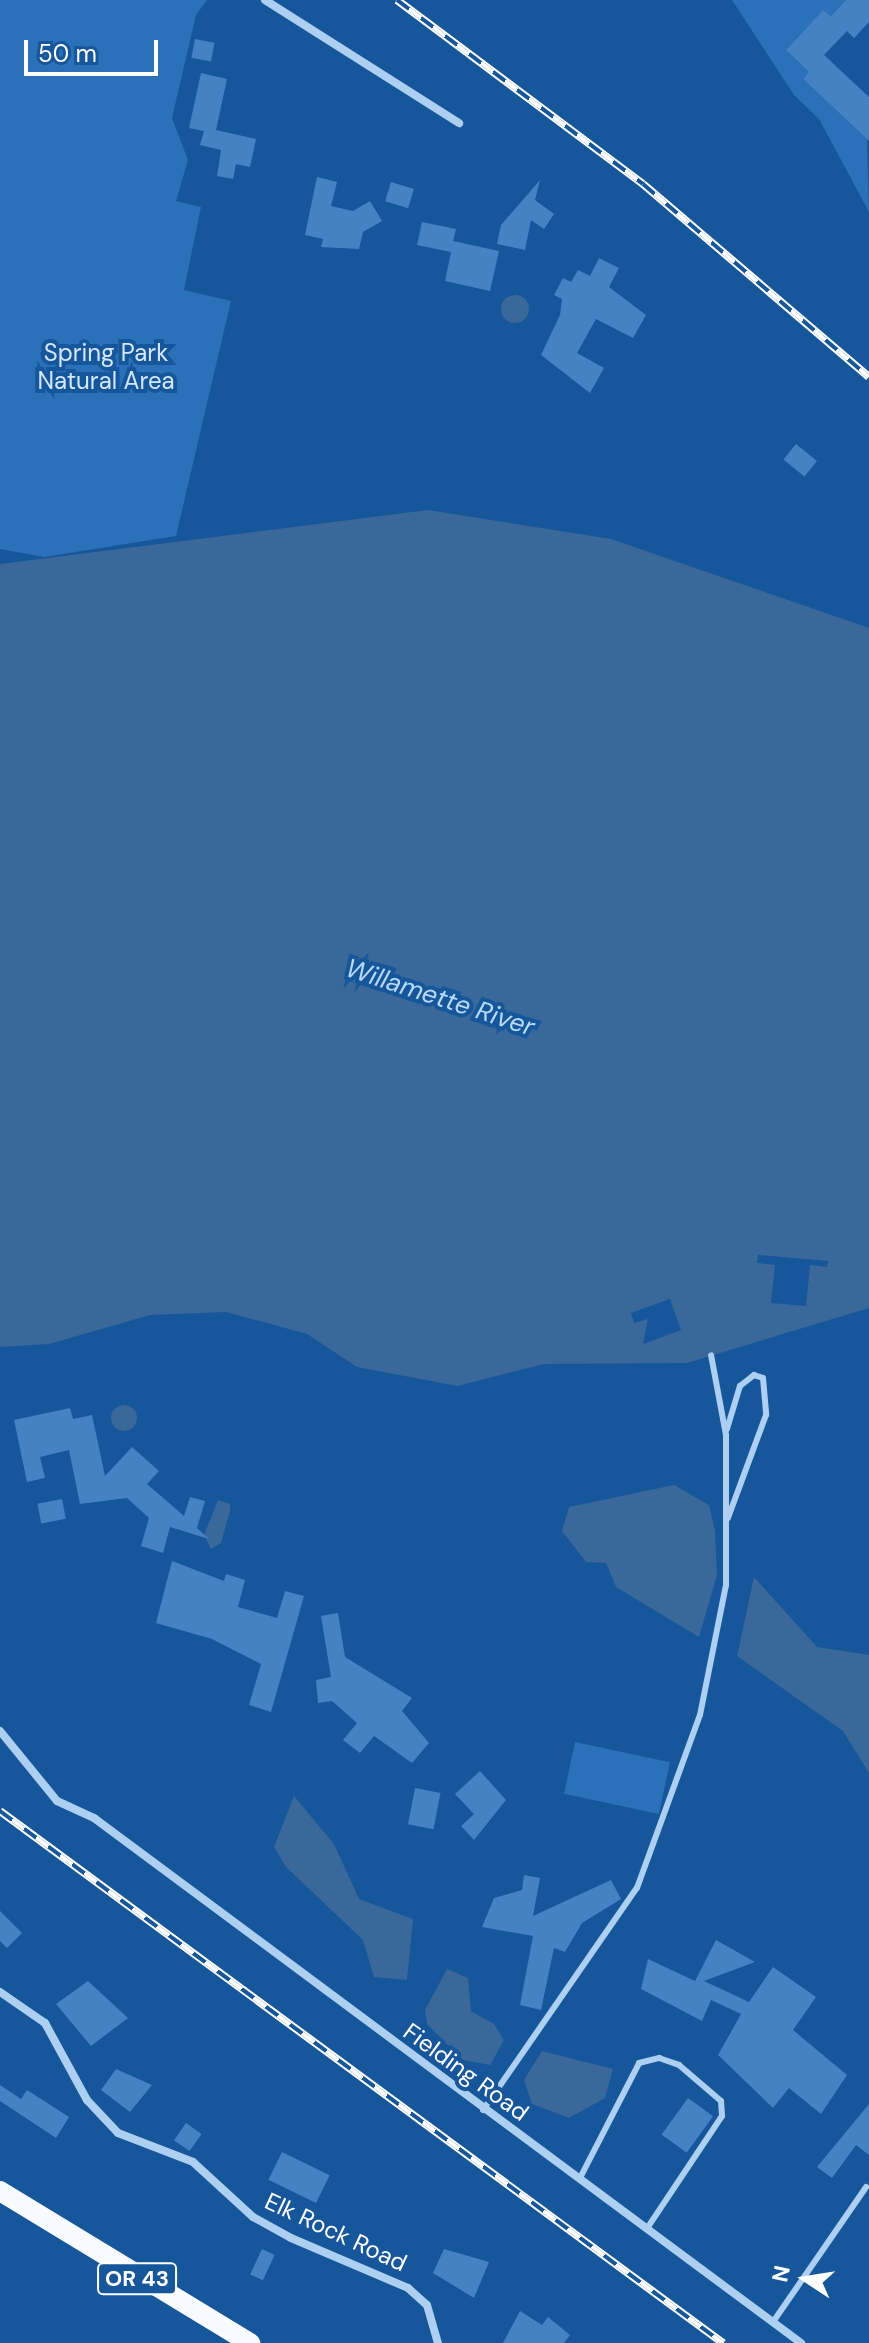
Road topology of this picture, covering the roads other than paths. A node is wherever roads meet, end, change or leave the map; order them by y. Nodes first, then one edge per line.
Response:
1 (265, 0) edge
2 (459, 123) dead end
3 (711, 1355) dead end
4 (726, 1435) junction
5 (726, 1525) junction
6 (0, 1731) edge
7 (0, 1992) edge
8 (483, 2110) junction
9 (580, 2178) junction
10 (866, 2187) dead end
11 (0, 2191) edge
12 (648, 2227) junction
13 (773, 2322) junction
14 (250, 2343) edge
15 (438, 2343) edge
16 (801, 2343) edge

1 - 2 street
3 - 4 lane
4 - 5 lane
4 - 5 lane
5 - 8 lane
6 - 8 street, Fielding Road
7 - 15 street, Elk Rock Road
8 - 9 street, Fielding Road
9 - 12 street, Fielding Road
9 - 12 lane
10 - 13 lane
11 - 14 main road, OR 43
12 - 13 street, Fielding Road
13 - 16 street, Fielding Road

